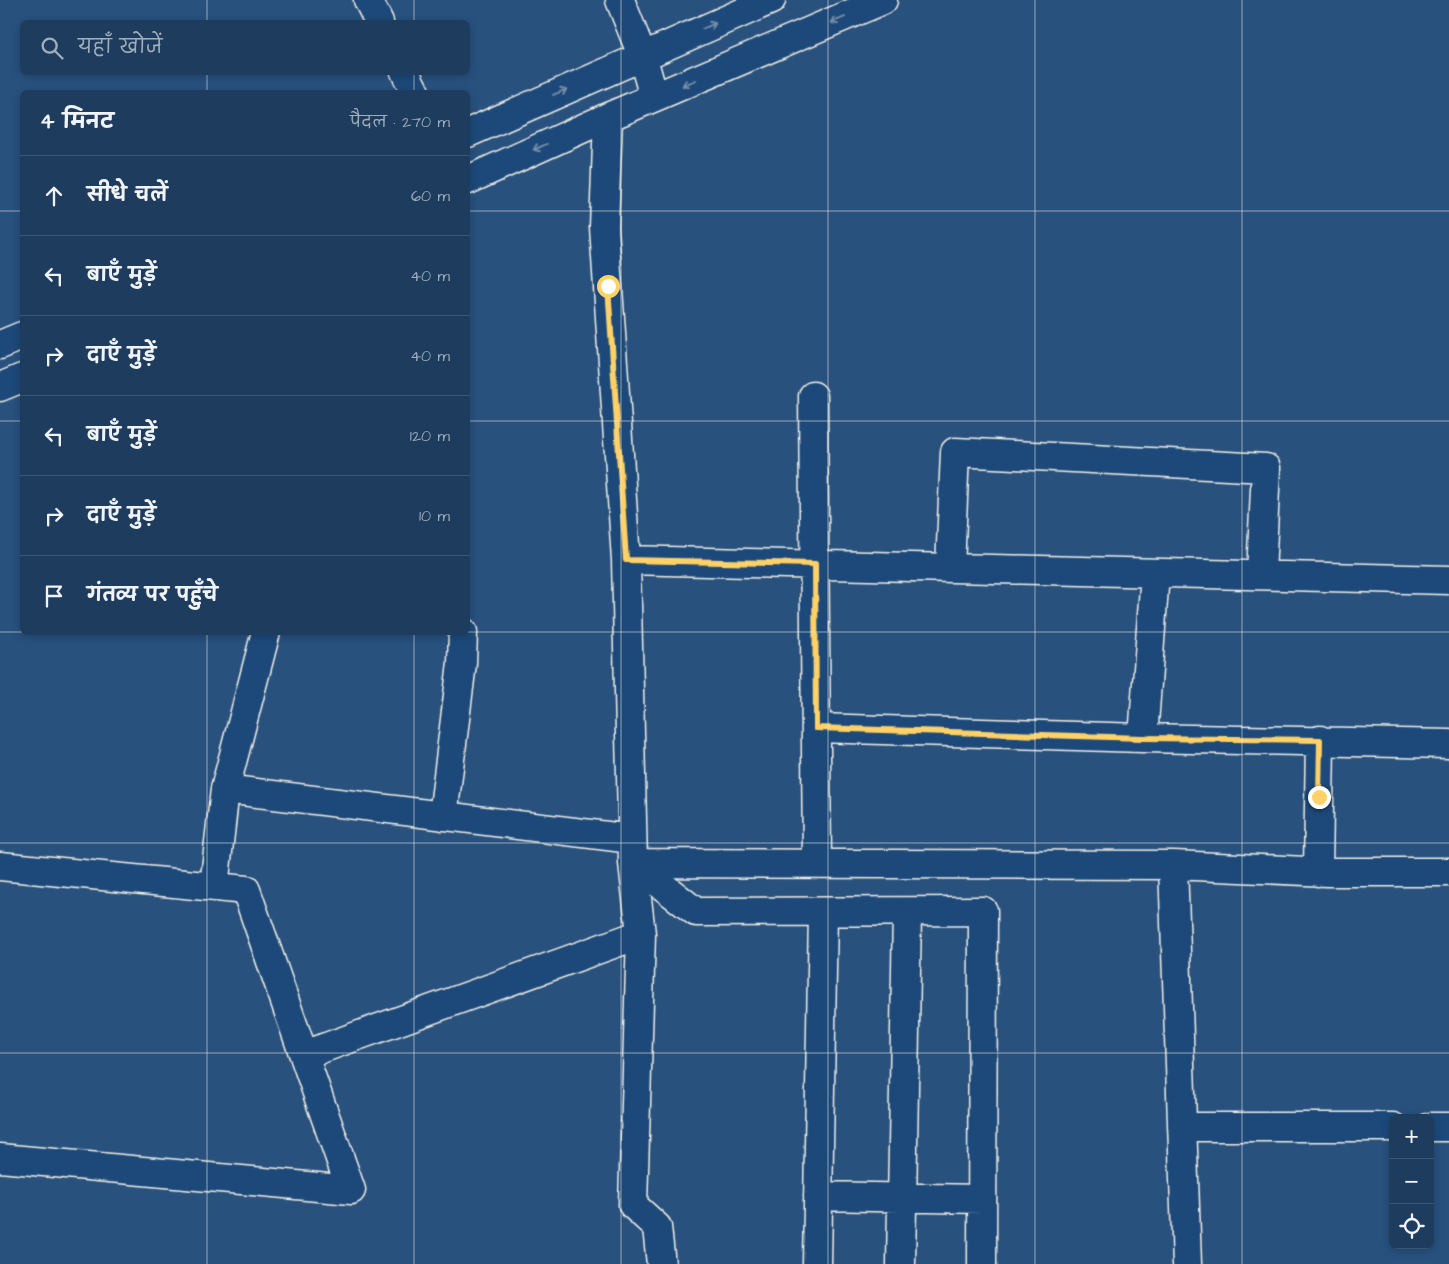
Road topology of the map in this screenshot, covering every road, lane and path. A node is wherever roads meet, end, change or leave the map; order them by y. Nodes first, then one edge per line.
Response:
1 (368, 0) edge
2 (620, 0) edge
3 (770, 0) edge
4 (883, 0) edge
5 (379, 20) edge
6 (642, 55) junction
7 (406, 75) edge
8 (414, 90) edge
9 (654, 97) junction
10 (608, 117) junction
11 (470, 132) edge
12 (470, 179) edge
13 (20, 337) edge
14 (0, 345) edge
15 (20, 379) edge
16 (0, 387) edge
17 (813, 396) dead end
18 (626, 560) junction
19 (815, 564) junction
20 (950, 568) junction
21 (1155, 573) junction
22 (1260, 576) junction
23 (1449, 580) edge
24 (265, 635) edge
25 (463, 635) edge
26 (816, 728) junction
27 (1143, 738) junction
28 (1320, 740) junction
29 (1449, 744) edge
30 (225, 790) junction
31 (443, 816) junction
32 (632, 851) junction
33 (817, 863) junction
34 (1173, 865) junction
35 (0, 866) edge
36 (1318, 872) junction
37 (1449, 872) edge
38 (214, 886) junction
39 (823, 912) junction
40 (907, 912) junction
41 (641, 934) junction
42 (304, 1055) junction
43 (1182, 1127) junction
44 (1389, 1127) edge
45 (1434, 1127) edge
46 (1449, 1127) edge
47 (0, 1158) edge
48 (818, 1196) junction
49 (902, 1198) junction
50 (982, 1199) junction
51 (660, 1264) edge
52 (816, 1264) edge
53 (901, 1264) edge
54 (982, 1264) edge
55 (1186, 1264) edge

1 - 5 street
2 - 6 street
6 -> 3 street
4 -> 9 street
6 - 9 street
11 -> 6 street
7 - 8 street
9 - 10 street
10 -> 12 street
10 - 18 street
13 - 14 street
15 - 16 street
17 - 19 street
18 - 19 street
18 - 32 street
19 - 20 street
19 - 26 street
20 - 21 street
20 - 22 street
21 - 22 street
21 - 27 street
22 - 23 street
24 - 30 street
25 - 31 street
26 - 27 street
26 - 33 street
27 - 28 street
28 - 29 street
28 - 36 street
30 - 31 street
30 - 38 street
31 - 32 street
32 - 33 street
32 - 39 street
32 - 41 street
33 - 34 street
34 - 36 street
34 - 43 street
35 - 38 street
36 - 37 street
38 - 42 street
39 - 40 street
39 - 48 street
40 - 49 street
40 - 50 street
41 - 42 street
41 - 51 street
42 - 47 street
43 - 44 street
43 - 55 street
45 - 46 street
48 - 49 street
48 - 52 street
49 - 50 street
49 - 53 street
50 - 54 street

